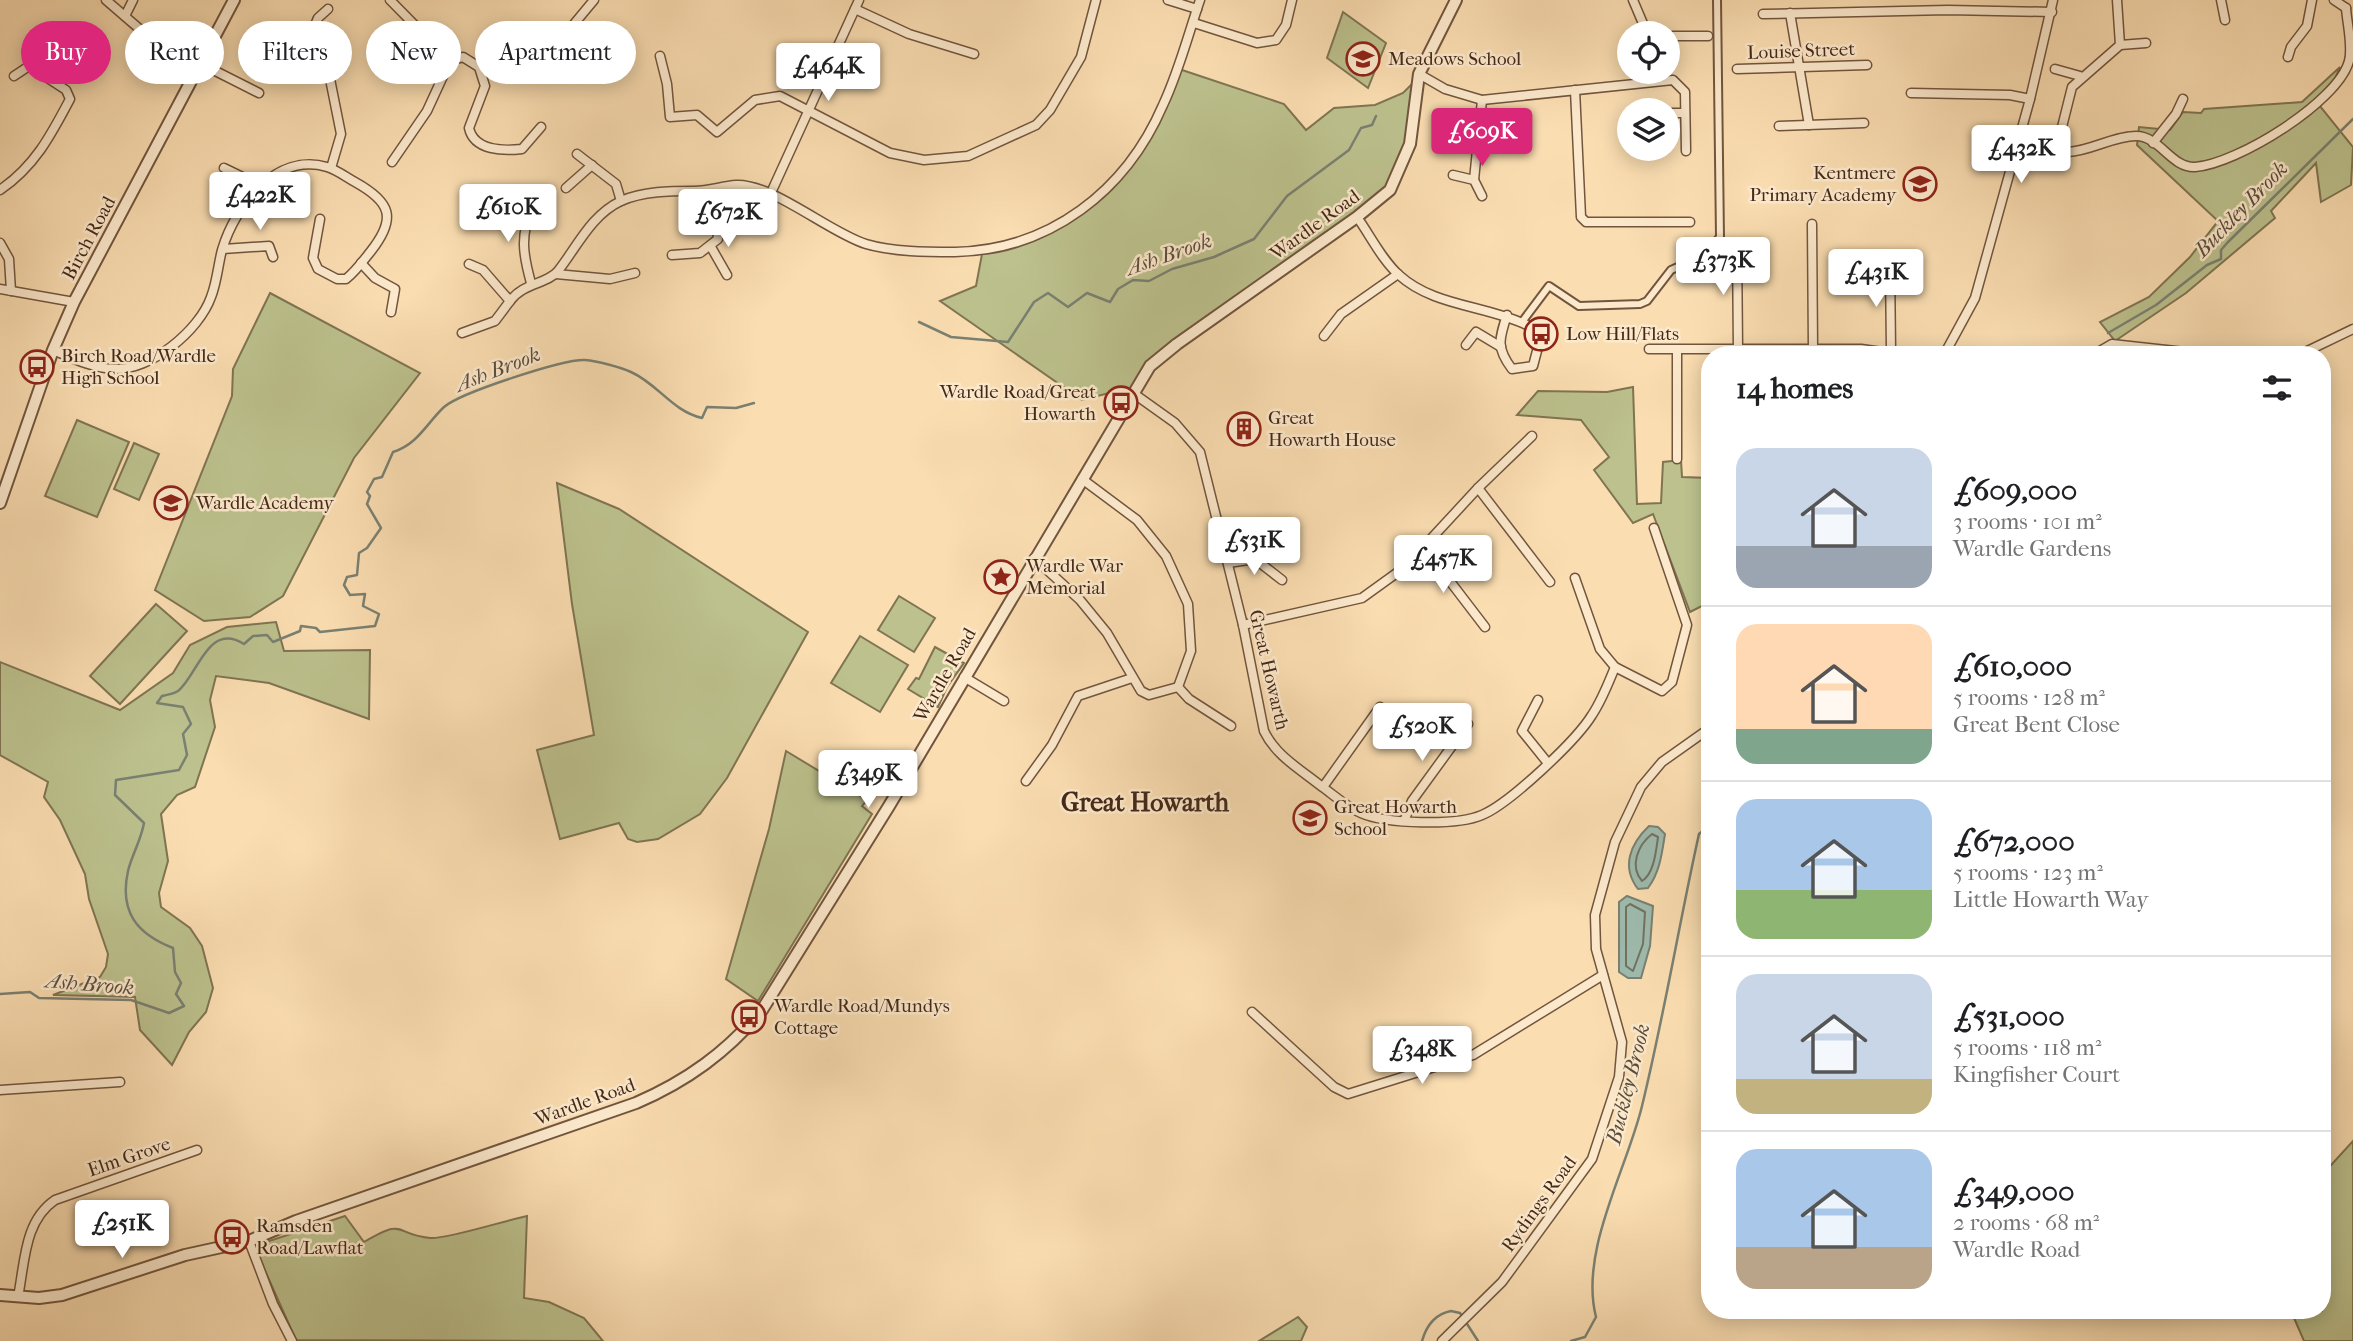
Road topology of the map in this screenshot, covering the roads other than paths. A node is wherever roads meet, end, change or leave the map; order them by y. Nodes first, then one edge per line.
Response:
1 (106, 0) edge
2 (133, 0) edge
3 (234, 0) edge
4 (390, 0) edge
5 (594, 0) edge
6 (859, 0) edge
7 (1097, 0) edge
8 (1168, 0) edge
9 (1292, 0) edge
10 (1456, 0) edge
11 (1633, 0) edge
12 (1717, 0) edge
13 (1948, 0) edge
14 (2053, 0) edge
15 (2117, 0) edge
16 (2221, 0) edge
17 (2312, 0) edge
18 (2334, 0) edge
19 (1198, 5) edge
20 (2350, 6) edge
21 (328, 9) dead end
22 (855, 9) junction
23 (1948, 10) junction
24 (2052, 12) junction
25 (1790, 13) junction
26 (1763, 14) dead end
27 (125, 16) junction
28 (2225, 20) dead end
29 (131, 21) edge
30 (223, 21) edge
31 (411, 21) edge
32 (576, 21) edge
33 (1642, 21) edge
34 (1194, 23) junction
35 (1680, 36) edge
36 (1708, 36) dead end
37 (2146, 43) dead end
38 (2120, 45) junction
39 (974, 54) dead end
40 (660, 56) dead end
41 (2288, 57) dead end
42 (461, 58) edge
43 (1867, 65) dead end
44 (1799, 67) junction
45 (1737, 69) dead end
46 (2055, 69) dead end
47 (21, 71) edge
48 (224, 74) edge
49 (1419, 74) junction
50 (14, 76) dead end
51 (2080, 76) junction
52 (57, 84) edge
53 (189, 84) edge
54 (439, 84) edge
55 (1629, 84) edge
56 (1680, 84) edge
57 (1575, 90) junction
58 (259, 93) dead end
59 (1911, 93) dead end
60 (2030, 99) junction
61 (2183, 99) dead end
62 (1482, 100) junction
63 (808, 111) junction
64 (1680, 113) edge
65 (1685, 113) junction
66 (1864, 123) dead end
67 (1809, 125) junction
68 (1779, 126) dead end
69 (541, 127) dead end
70 (2153, 143) junction
71 (1686, 151) dead end
72 (2056, 151) junction
73 (2015, 152) junction
74 (577, 154) dead end
75 (392, 162) dead end
76 (592, 165) junction
77 (224, 168) dead end
78 (331, 168) junction
79 (1453, 175) dead end
80 (1475, 180) junction
81 (261, 186) junction
82 (566, 188) dead end
83 (0, 190) edge
84 (713, 191) junction
85 (770, 195) junction
86 (1482, 196) dead end
87 (621, 201) junction
88 (533, 207) dead end
89 (1357, 217) junction
90 (320, 219) dead end
91 (1690, 222) dead end
92 (1812, 224) dead end
93 (0, 243) edge
94 (1737, 243) dead end
95 (711, 247) junction
96 (223, 248) junction
97 (671, 255) dead end
98 (273, 257) dead end
99 (361, 263) junction
100 (469, 264) dead end
101 (1890, 266) dead end
102 (635, 273) dead end
103 (556, 274) junction
104 (727, 275) dead end
105 (1398, 275) junction
106 (531, 283) junction
107 (0, 289) edge
108 (11, 291) junction
109 (510, 301) junction
110 (74, 302) junction
111 (391, 312) dead end
112 (1507, 316) junction
113 (1522, 322) junction
114 (2353, 330) edge
115 (462, 333) dead end
116 (1324, 336) dead end
117 (1466, 345) dead end
118 (1738, 346) edge
119 (1812, 346) edge
120 (1891, 346) edge
121 (1949, 346) edge
122 (2109, 346) edge
123 (2130, 346) edge
124 (2318, 346) edge
125 (1501, 347) junction
126 (1649, 349) dead end
127 (53, 350) junction
128 (1677, 351) junction
129 (1701, 351) edge
130 (1133, 393) junction
131 (1532, 436) dead end
132 (1677, 458) dead end
133 (1082, 479) junction
134 (1478, 488) junction
135 (0, 503) edge
136 (1654, 528) dead end
137 (1423, 547) junction
138 (1034, 558) junction
139 (1228, 563) junction
140 (1576, 578) dead end
141 (1282, 580) dead end
142 (1550, 582) dead end
143 (1242, 625) junction
144 (1485, 627) dead end
145 (1615, 667) junction
146 (964, 677) junction
147 (1132, 678) junction
148 (1178, 687) junction
149 (1538, 700) dead end
150 (1004, 701) dead end
151 (1380, 707) dead end
152 (1468, 724) dead end
153 (1231, 726) dead end
154 (1701, 735) edge
155 (1547, 762) junction
156 (1026, 781) dead end
157 (1322, 787) junction
158 (1405, 820) junction
159 (1603, 975) junction
160 (1252, 1012) dead end
161 (120, 1082) dead end
162 (0, 1090) edge
163 (197, 1150) dead end
164 (247, 1241) junction
165 (0, 1295) edge
166 (18, 1297) junction
167 (292, 1341) edge
168 (1442, 1341) edge

1 - 27 street
2 - 27 street
3 - 30 street, Birch Road
4 - 31 street
5 - 32 street
6 - 22 street
7 - 63 street
8 - 19 street
9 - 34 street
10 - 49 street, Wardle Road
11 - 33 street
12 - 113 street
13 - 23 street
14 - 24 street
15 - 38 street
16 - 28 street
17 - 41 street
18 - 20 street
19 - 34 street
20 - 70 street
21 - 78 street
22 - 39 street
22 - 63 street
23 - 24 street
23 - 25 street
24 - 60 street
25 - 26 street
25 - 44 street
27 - 29 street
34 - 85 street
35 - 36 street
37 - 38 street
38 - 51 street
40 - 63 street
42 - 69 street
43 - 44 street, Louise Street
44 - 45 street, Louise Street
44 - 67 street
46 - 51 street
47 - 50 street
48 - 58 street
49 - 62 street
49 - 89 street, Wardle Road
51 - 72 street
52 - 83 street
53 - 110 street, Birch Road
54 - 75 street
55 - 57 street
56 - 65 street
57 - 62 street
57 - 91 street
59 - 60 street
60 - 73 street
61 - 70 street
62 - 80 street
63 - 85 street
64 - 65 street
65 - 71 street
66 - 67 street
67 - 68 street
70 - 72 street
72 - 73 street
73 - 121 street
74 - 76 street
76 - 82 street
76 - 87 street
77 - 81 street
78 - 81 street
78 - 99 street
79 - 80 street
80 - 86 street
81 - 96 street
84 - 85 street
84 - 87 street
84 - 95 street
87 - 103 street
88 - 106 street
89 - 105 street
89 - 130 street, Wardle Road
90 - 99 street
92 - 119 street
93 - 108 street
94 - 118 street
95 - 97 street
95 - 104 street
96 - 98 street
96 - 127 street
99 - 111 street
100 - 109 street
101 - 120 street
102 - 103 street
103 - 106 street
105 - 112 street
105 - 116 street
106 - 109 street
107 - 108 street
108 - 110 street
109 - 115 street
110 - 127 street, Birch Road
112 - 113 street
112 - 125 street
113 - 125 street
114 - 124 street
117 - 125 street
122 - 123 street
126 - 128 street
127 - 135 street, Birch Road
128 - 129 street
128 - 132 street
130 - 133 street, Wardle Road
130 - 139 street, Great Howarth
131 - 134 street
133 - 138 street, Wardle Road
133 - 148 street
134 - 137 street
134 - 142 street
136 - 145 street
137 - 143 street
137 - 144 street
138 - 146 street, Wardle Road
138 - 147 street
139 - 141 street
139 - 143 street, Great Howarth
140 - 145 street
143 - 157 street, Great Howarth
145 - 155 street, Great Howarth
146 - 150 street
146 - 164 street, Wardle Road
147 - 148 street
147 - 156 street
148 - 153 street
149 - 155 street
151 - 157 street
152 - 158 street
154 - 159 street, Rydings Road
155 - 158 street, Great Howarth
157 - 158 street, Great Howarth
159 - 160 street
159 - 168 street, Rydings Road
161 - 162 street
163 - 166 street, Elm Grove
164 - 166 street, Wardle Road
164 - 167 street
165 - 166 street, Wardle Road

